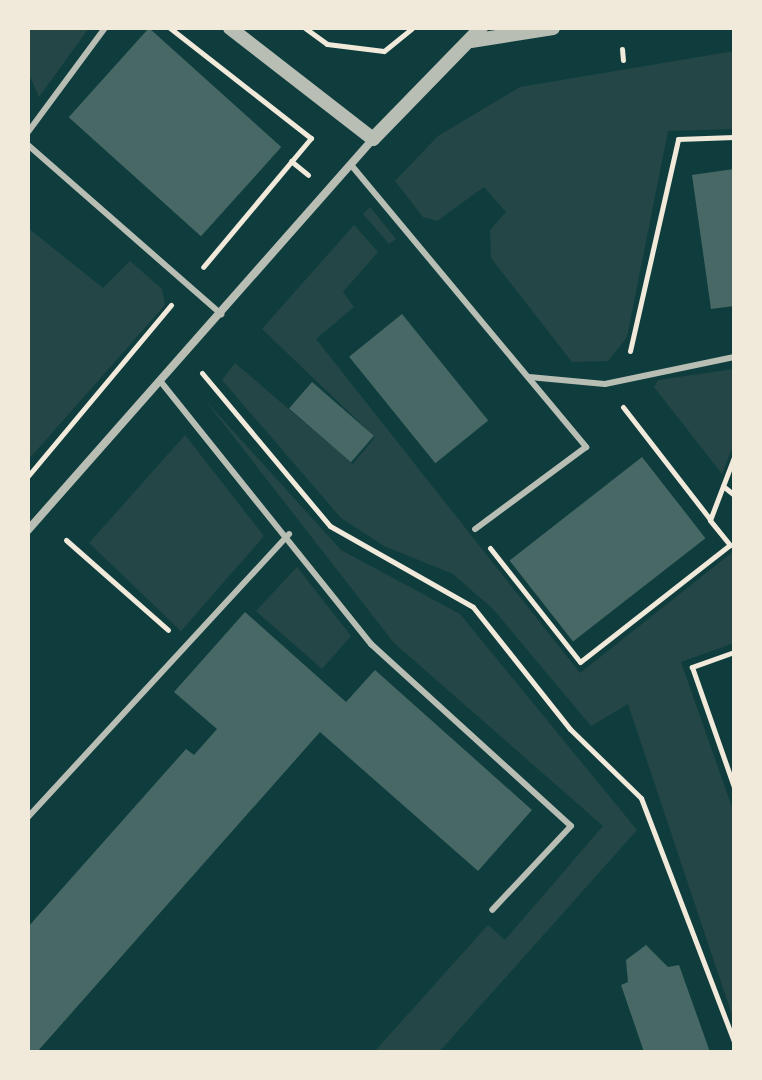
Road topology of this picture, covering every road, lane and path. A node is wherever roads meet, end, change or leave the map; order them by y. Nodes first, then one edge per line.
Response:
1 (105, 28) edge
2 (170, 28) edge
3 (230, 28) edge
4 (305, 28) edge
5 (412, 28) edge
6 (481, 28) edge
7 (553, 28) edge
8 (471, 41) junction
9 (622, 49) dead end
10 (623, 60) dead end
11 (28, 132) edge
12 (734, 137) edge
13 (311, 138) dead end
14 (373, 139) junction
15 (28, 145) edge
16 (291, 161) dead end
17 (352, 166) junction
18 (309, 176) dead end
19 (221, 314) junction
20 (186, 354) junction
21 (734, 357) edge
22 (529, 377) junction
23 (623, 379) junction
24 (161, 382) junction
25 (605, 384) junction
26 (734, 457) edge
27 (723, 486) junction
28 (734, 495) edge
29 (710, 520) junction
30 (475, 529) joint
31 (28, 530) edge
32 (289, 534) junction
33 (66, 540) dead end
34 (186, 646) junction
35 (734, 652) edge
36 (734, 787) edge
37 (28, 817) edge
38 (492, 910) dead end
39 (734, 1041) edge

1 - 11 lane
2 - 13 path
3 - 14 street
4 - 5 path
6 - 8 street
7 - 8 street
8 - 14 street
9 - 10 path
12 - 23 path
14 - 17 street
15 - 19 lane
16 - 18 path
17 - 19 street
17 - 22 lane
19 - 20 street
20 - 24 street
20 - 39 path
21 - 23 lane
22 - 25 lane
22 - 30 lane
23 - 25 lane
24 - 31 street
24 - 32 lane
25 - 29 path
26 - 27 path
27 - 28 path
27 - 29 path
29 - 30 path
32 - 34 lane
32 - 38 lane
33 - 34 path
34 - 37 lane
35 - 36 path

